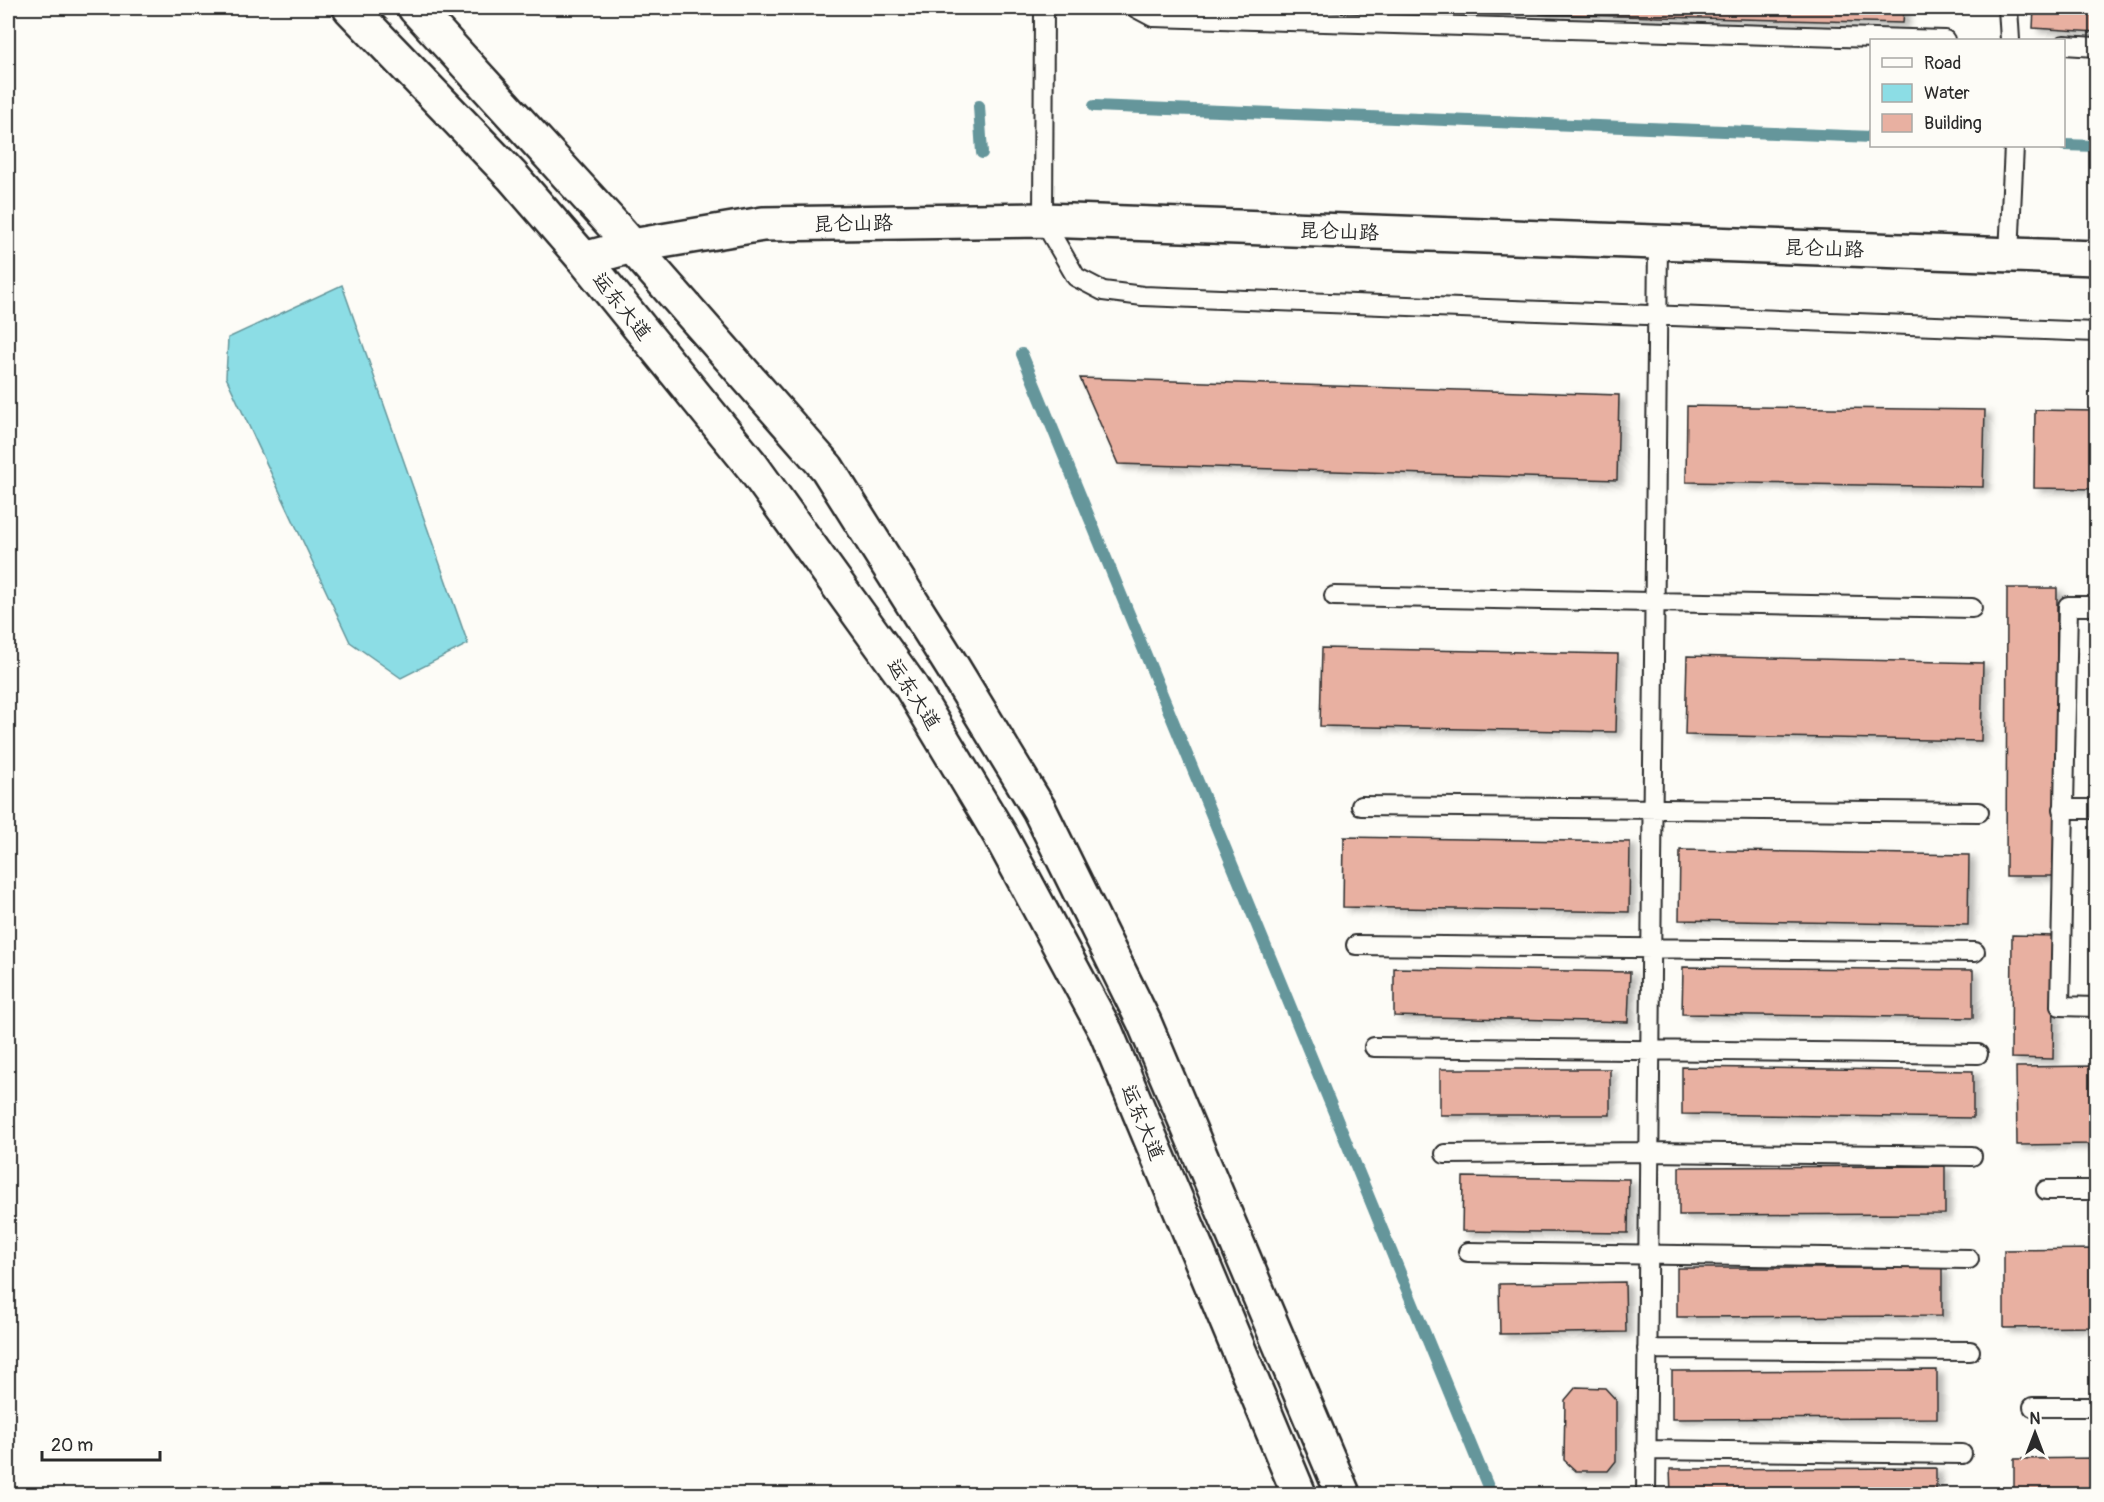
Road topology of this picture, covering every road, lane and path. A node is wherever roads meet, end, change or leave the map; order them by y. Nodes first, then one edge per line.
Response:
1 (350, 8) edge
2 (415, 8) edge
3 (1044, 8) edge
4 (1136, 8) edge
5 (2008, 8) edge
6 (1911, 39) edge
7 (2010, 39) edge
8 (2065, 45) edge
9 (2097, 46) edge
10 (2014, 147) edge
11 (1043, 220) junction
12 (1658, 242) junction
13 (632, 246) junction
14 (2010, 255) junction
15 (2097, 258) edge
16 (584, 259) junction
17 (1657, 316) junction
18 (2097, 332) edge
19 (1334, 596) dead end
20 (1654, 602) junction
21 (2097, 606) edge
22 (1972, 608) dead end
23 (1361, 806) dead end
24 (1652, 809) junction
25 (2063, 809) junction
26 (2097, 809) edge
27 (1979, 812) dead end
28 (1356, 945) dead end
29 (1651, 948) junction
30 (1975, 952) dead end
31 (2097, 1007) edge
32 (1374, 1047) dead end
33 (1650, 1050) junction
34 (1978, 1054) dead end
35 (1649, 1152) junction
36 (1445, 1154) dead end
37 (1972, 1156) dead end
38 (2046, 1190) dead end
39 (2097, 1190) edge
40 (1468, 1252) dead end
41 (1648, 1255) junction
42 (1969, 1259) dead end
43 (1647, 1349) junction
44 (1970, 1352) dead end
45 (2033, 1407) dead end
46 (2097, 1407) edge
47 (1646, 1450) junction
48 (1962, 1454) dead end
49 (1299, 1494) edge
50 (1344, 1494) edge
51 (1646, 1494) edge

1 - 16 main road, 运东大道
2 - 13 main road, 运东大道
3 - 11 lane
4 - 6 lane
5 - 7 lane
8 - 9 lane
10 - 14 lane
11 - 12 main road, 昆仑山路
11 - 13 main road, 昆仑山路
11 - 17 lane
12 - 14 main road, 昆仑山路
12 - 17 lane
13 - 16 main road, 昆仑山路
13 - 50 main road, 运东大道
14 - 15 main road, 昆仑山路
16 - 49 main road, 运东大道
17 - 18 lane
17 - 20 lane
19 - 20 lane
20 - 22 lane
20 - 24 lane
21 - 25 lane
23 - 24 lane
24 - 27 lane
24 - 29 lane
25 - 26 lane
25 - 31 lane
28 - 29 lane
29 - 30 lane
29 - 33 lane
32 - 33 lane
33 - 34 lane
33 - 35 lane
35 - 36 lane
35 - 37 lane
35 - 41 lane
38 - 39 lane
40 - 41 lane
41 - 42 lane
41 - 43 lane
43 - 44 lane
43 - 47 lane
45 - 46 lane
47 - 48 lane
47 - 51 lane

